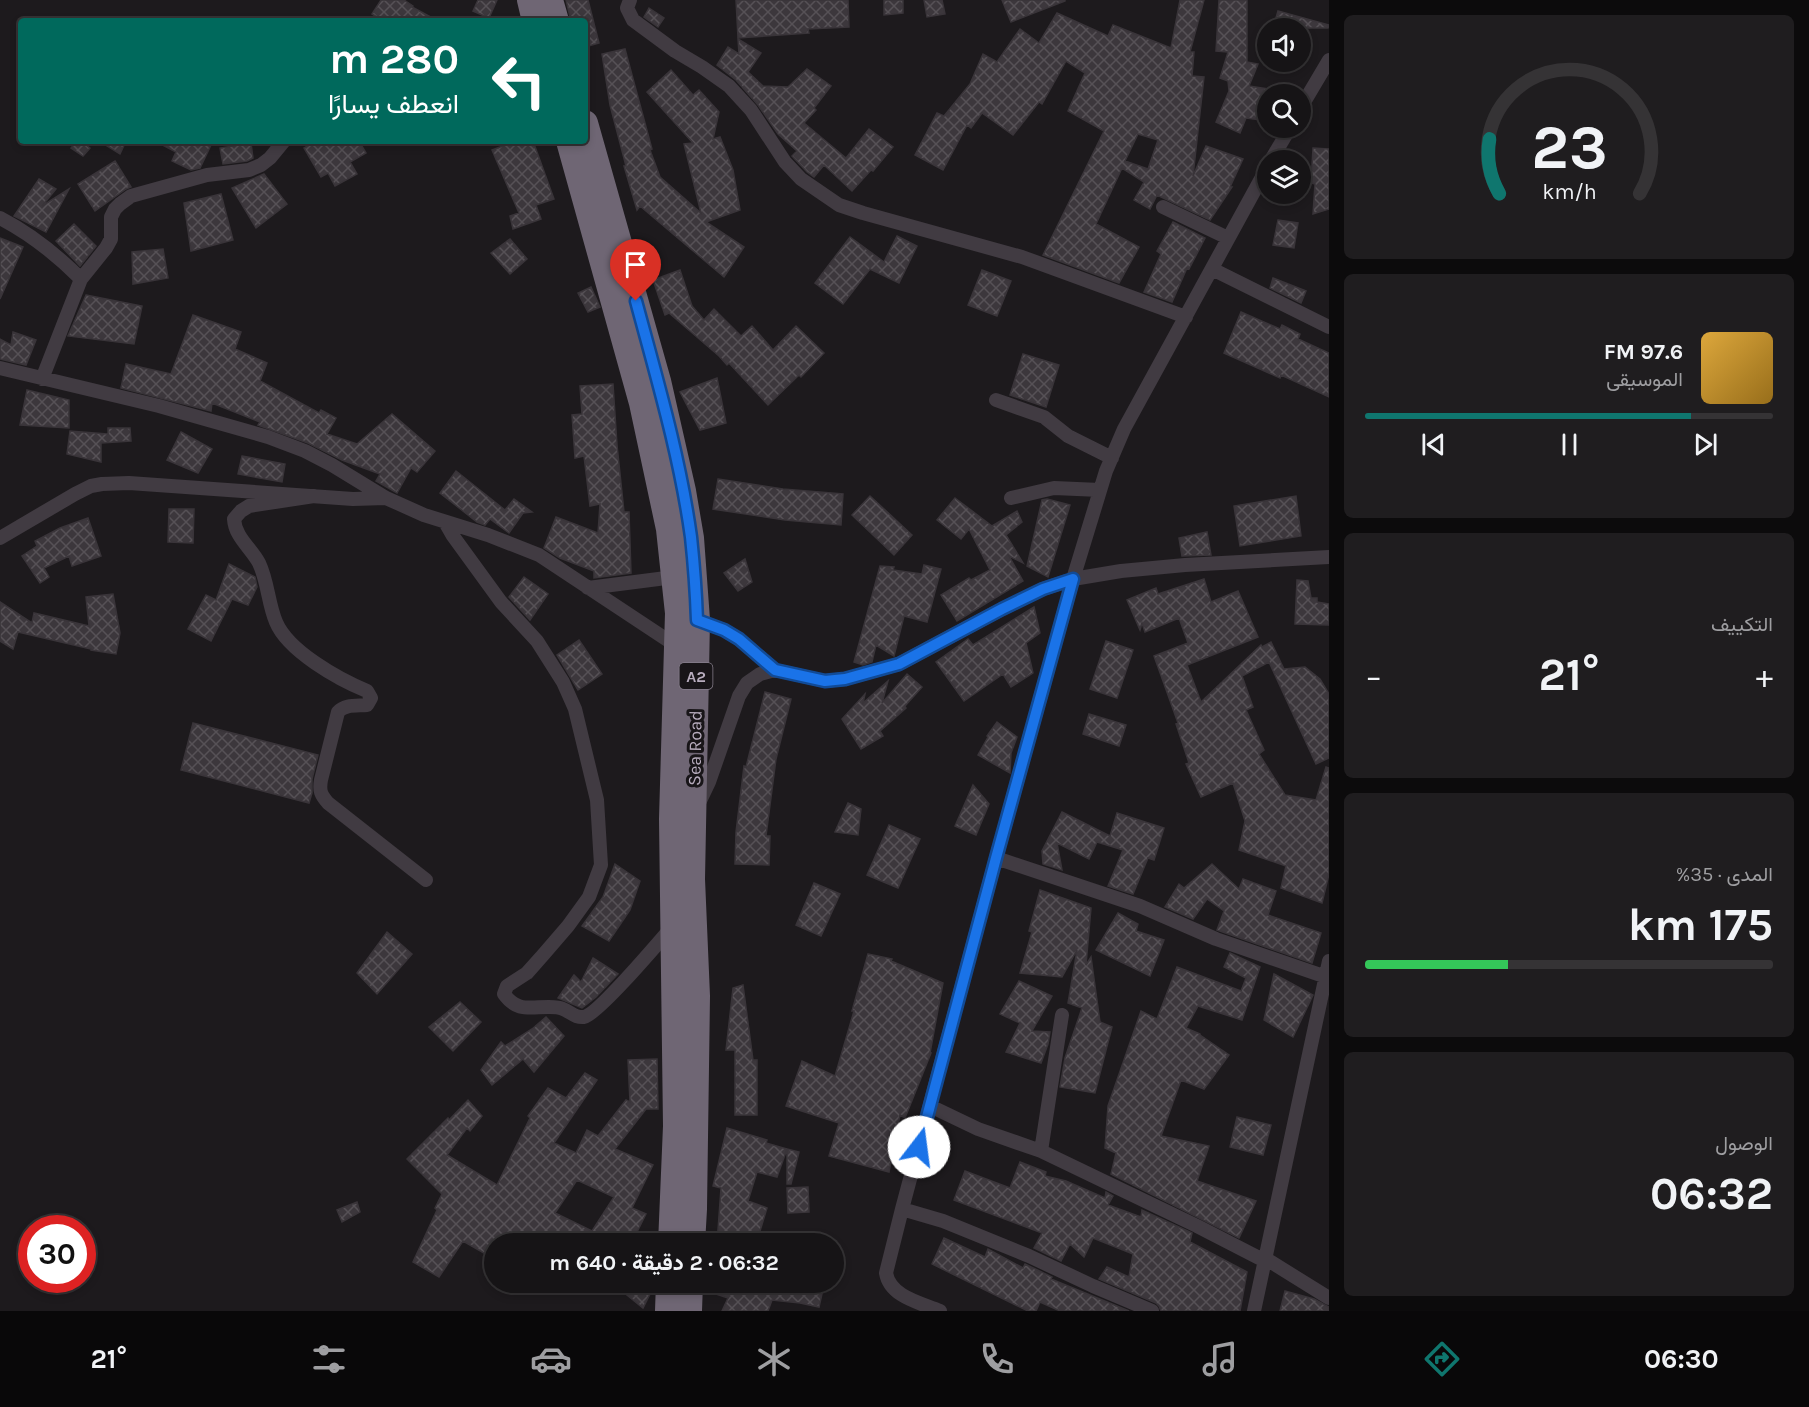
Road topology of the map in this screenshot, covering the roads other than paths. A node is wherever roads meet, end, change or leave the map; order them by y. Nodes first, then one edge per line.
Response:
1 (530, 0) edge
2 (550, 0) edge
3 (630, 0) edge
4 (535, 18) edge
5 (555, 18) edge
6 (1329, 60) edge
7 (1311, 91) edge
8 (588, 134) edge
9 (282, 144) edge
10 (570, 144) edge
11 (1257, 186) edge
12 (1163, 207) dead end
13 (0, 218) edge
14 (1228, 238) junction
15 (1212, 269) junction
16 (81, 279) junction
17 (1186, 317) junction
18 (1329, 327) edge
19 (0, 368) edge
20 (42, 379) junction
21 (996, 400) dead end
22 (1112, 458) junction
23 (1100, 490) junction
24 (314, 496) junction
25 (386, 498) junction
26 (1011, 498) dead end
27 (445, 522) junction
28 (0, 538) edge
29 (1329, 557) edge
30 (674, 577) junction
31 (1073, 579) junction
32 (588, 588) junction
33 (697, 620) junction
34 (678, 647) junction
35 (775, 670) junction
36 (694, 813) junction
37 (996, 858) junction
38 (426, 880) dead end
39 (673, 926) junction
40 (1329, 961) edge
41 (1327, 978) edge
42 (1062, 1016) dead end
43 (686, 1076) junction
44 (930, 1106) junction
45 (1041, 1151) junction
46 (902, 1209) junction
47 (686, 1233) edge
48 (1264, 1261) junction
49 (669, 1293) edge
50 (690, 1293) edge
51 (1329, 1298) edge
52 (668, 1311) edge
53 (689, 1311) edge
54 (940, 1311) edge
55 (1152, 1311) edge
56 (1254, 1311) edge

1 - 4 highway
2 - 5 highway
3 - 17 street
6 - 7 street
8 - 33 highway, Sea Road / A2
9 - 16 street
10 - 30 highway, Sea Road / A2
11 - 14 street
12 - 14 street
13 - 16 street
14 - 15 street
15 - 17 street
15 - 18 street
16 - 20 street
17 - 22 street
19 - 20 street
20 - 25 street
21 - 22 street
22 - 23 street
23 - 26 street
23 - 31 street
24 - 25 street
24 - 28 street
24 - 38 street
25 - 27 street
27 - 32 street
27 - 39 street
29 - 31 street
30 - 32 street
30 - 34 highway, Sea Road / A2
31 - 35 street
31 - 37 street
32 - 34 street
33 - 35 street
33 - 36 highway, Sea Road / A2
34 - 39 highway, Sea Road / A2
35 - 36 street
36 - 43 highway, Sea Road / A2
37 - 41 street
37 - 44 street
39 - 43 highway, Sea Road / A2
40 - 41 street
41 - 48 street
42 - 45 street
43 - 47 highway, Sea Road / A2
44 - 45 street
44 - 46 street
45 - 48 street
46 - 54 street
46 - 55 street
48 - 51 street
48 - 56 street
49 - 52 highway
50 - 53 highway

